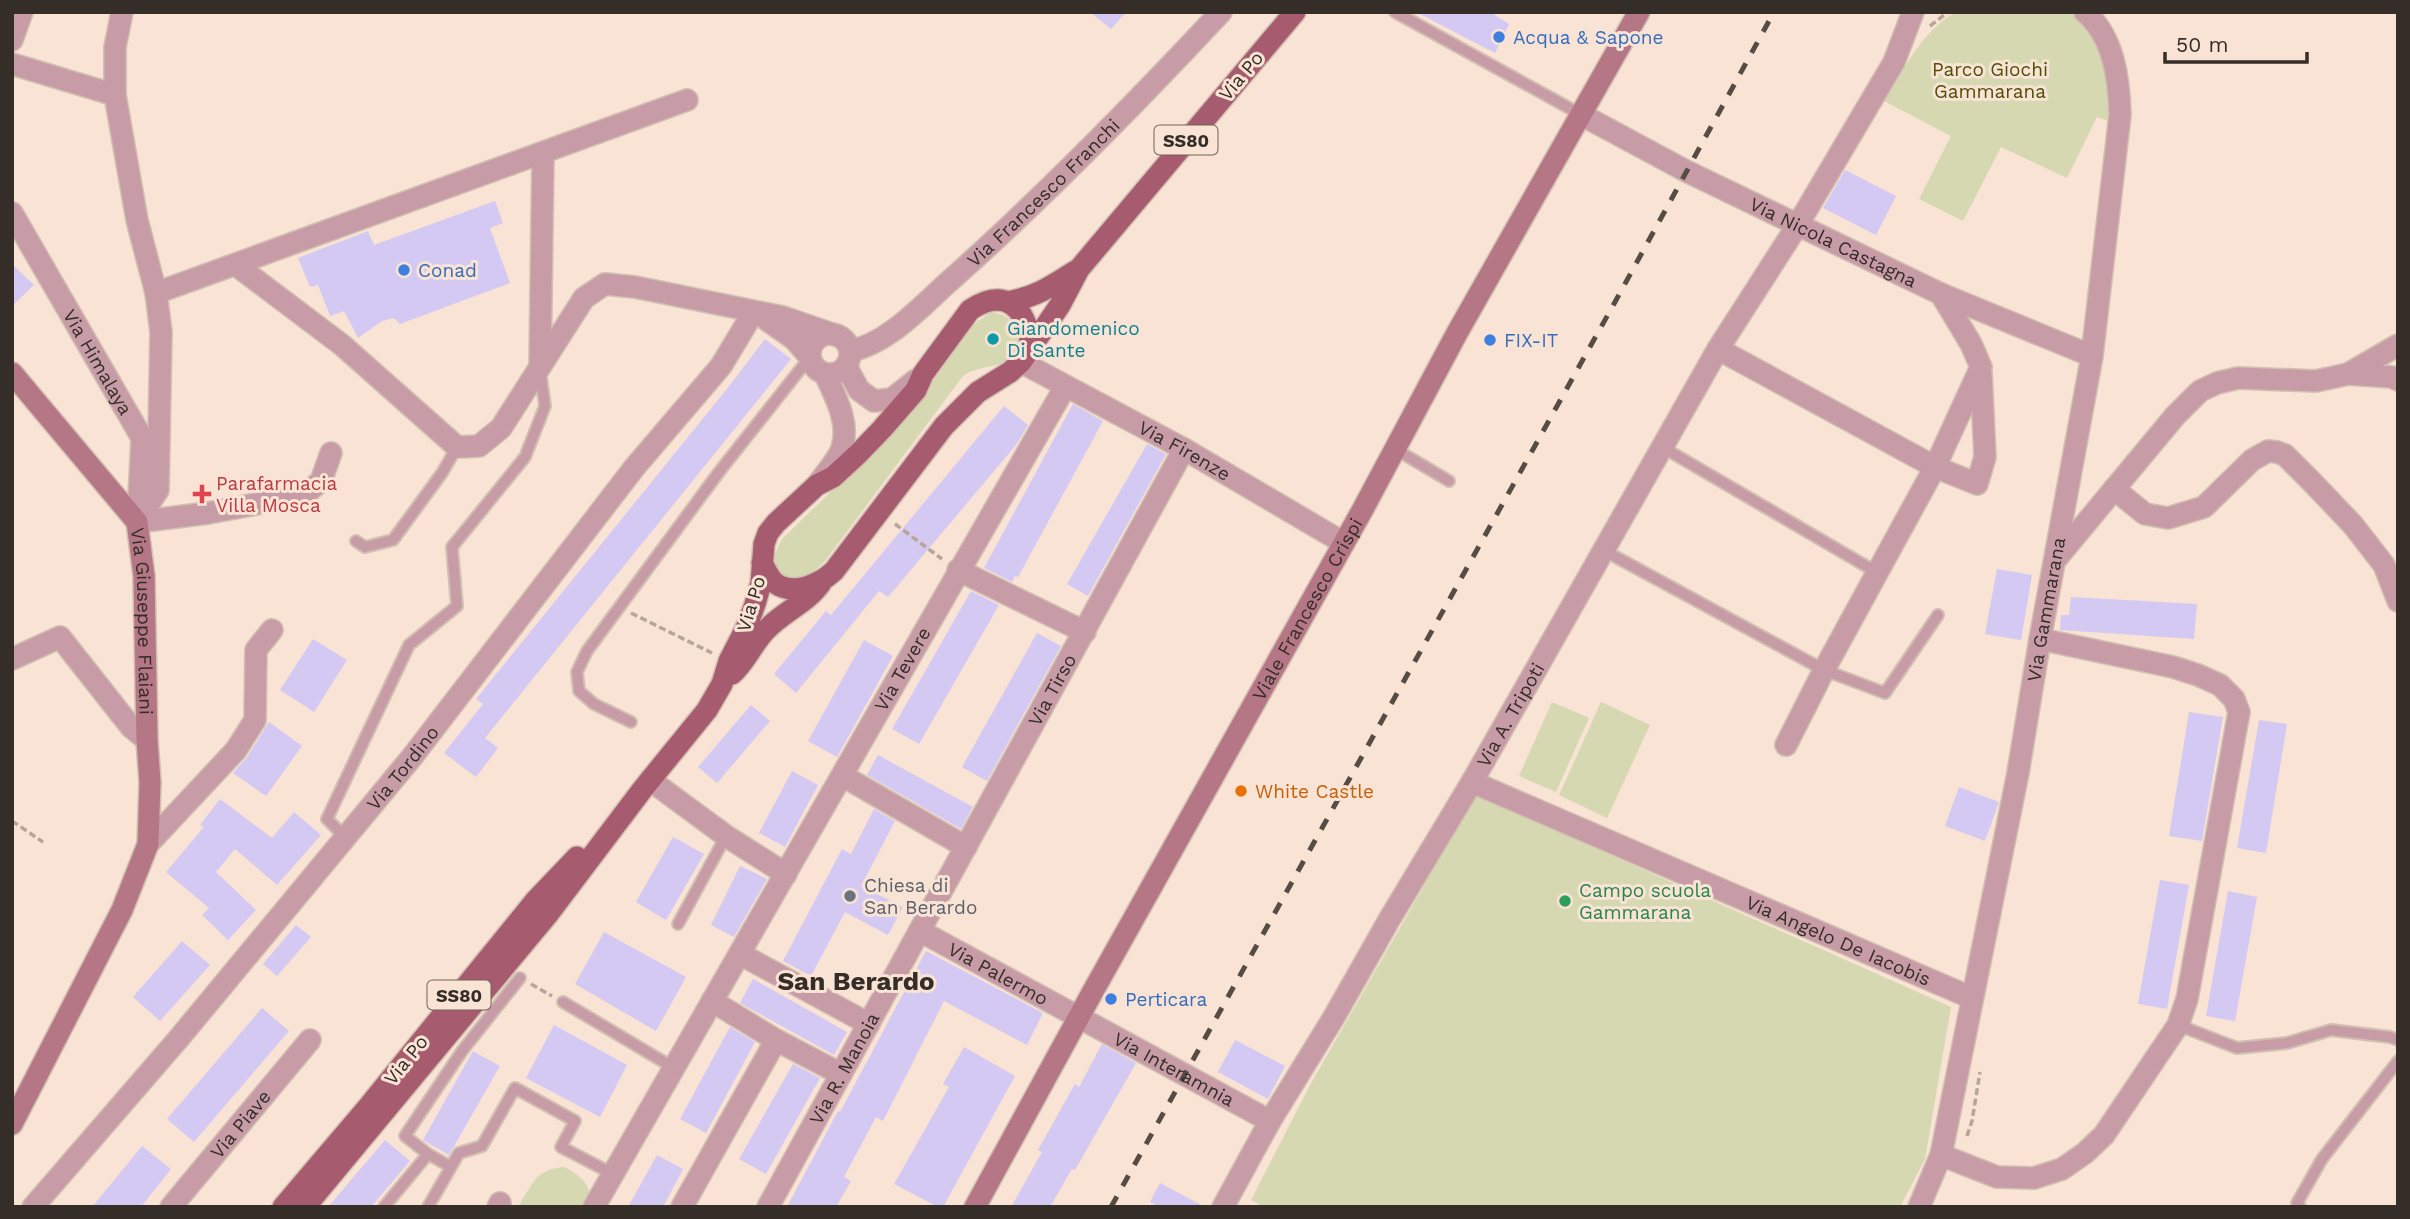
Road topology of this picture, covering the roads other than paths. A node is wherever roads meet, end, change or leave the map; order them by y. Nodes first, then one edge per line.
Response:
1 (22, 12) edge
2 (122, 12) edge
3 (1221, 12) edge
4 (1295, 12) edge
5 (1395, 12) edge
6 (1639, 12) edge
7 (1913, 12) edge
8 (2088, 13) edge
9 (12, 40) edge
10 (12, 64) edge
11 (115, 94) junction
12 (687, 100) dead end
13 (1580, 114) junction
14 (543, 154) junction
15 (12, 214) edge
16 (1797, 226) junction
17 (236, 265) junction
18 (1079, 269) junction
19 (156, 293) junction
20 (1941, 294) junction
21 (1006, 302) junction
22 (753, 313) junction
23 (835, 335) junction
24 (2398, 345) edge
25 (1718, 349) junction
26 (1026, 353) junction
27 (2092, 356) junction
28 (810, 357) junction
29 (848, 358) junction
30 (1981, 367) junction
31 (540, 368) junction
32 (12, 373) edge
33 (825, 374) junction
34 (923, 374) junction
35 (2348, 374) junction
36 (2398, 380) edge
37 (1066, 387) junction
38 (457, 447) junction
39 (1662, 447) junction
40 (1184, 449) junction
41 (1395, 449) junction
42 (331, 453) dead end
43 (1935, 467) junction
44 (1450, 481) dead end
45 (817, 485) junction
46 (2113, 489) junction
47 (137, 522) junction
48 (356, 541) dead end
49 (1344, 543) junction
50 (1603, 550) junction
51 (2054, 560) junction
52 (762, 563) junction
53 (958, 570) junction
54 (1878, 573) junction
55 (822, 582) junction
56 (2398, 601) edge
57 (1938, 615) dead end
58 (272, 630) dead end
59 (1085, 632) junction
60 (2040, 639) junction
61 (12, 659) edge
62 (1824, 670) junction
63 (722, 684) junction
64 (631, 722) dead end
65 (147, 740) junction
66 (1786, 745) dead end
67 (843, 775) junction
68 (1472, 782) junction
69 (646, 785) junction
70 (726, 836) junction
71 (346, 838) junction
72 (148, 844) junction
73 (966, 847) junction
74 (786, 874) junction
75 (678, 924) dead end
76 (920, 931) junction
77 (740, 954) junction
78 (520, 978) dead end
79 (1972, 998) junction
80 (712, 1001) junction
81 (563, 1002) dead end
82 (1079, 1016) junction
83 (869, 1024) junction
84 (2178, 1025) junction
85 (310, 1040) dead end
86 (776, 1040) junction
87 (2398, 1040) edge
88 (2398, 1061) edge
89 (674, 1068) junction
90 (841, 1074) junction
91 (1270, 1121) junction
92 (12, 1124) edge
93 (428, 1154) junction
94 (1941, 1155) junction
95 (451, 1167) junction
96 (613, 1174) junction
97 (1228, 1205) edge
98 (33, 1207) edge
99 (171, 1207) edge
100 (283, 1207) edge
101 (305, 1207) edge
102 (384, 1207) edge
103 (428, 1207) edge
104 (594, 1207) edge
105 (682, 1207) edge
106 (768, 1207) edge
107 (975, 1207) edge
108 (1919, 1207) edge
109 (2300, 1207) edge

1 - 9 street
2 - 11 street, Via Giuseppe Flaiani
3 - 29 street, Via Francesco Franchi
4 - 18 main road, Via Po / SS80
5 - 13 lane
6 - 13 street, Viale Francesco Crispi
7 - 16 street, Via A. Tripoti
8 - 27 street, Via Gammarana
10 - 11 street
11 - 19 street, Via Giuseppe Flaiani
12 - 14 street
13 - 16 street, Via Nicola Castagna
13 - 41 street, Viale Francesco Crispi
14 - 17 street
14 - 31 street
15 - 47 street, Via Himalaya
16 - 20 street, Via Nicola Castagna
16 - 25 street, Via A. Tripoti
17 - 19 street
17 - 38 street
18 - 21 main road, Via Po / SS80
18 - 26 main road, Via Po / SS80
19 - 47 street, Via Giuseppe Flaiani
20 - 27 street, Via Nicola Castagna
20 - 30 street
21 - 26 main road
21 - 34 main road, SS80
22 - 23 street
22 - 28 street
22 - 31 street
22 - 71 street, Via Tordino
23 - 28 street
23 - 29 street
24 - 35 street
25 - 39 street, Via A. Tripoti
25 - 43 street
26 - 37 street, Via Firenze
26 - 55 main road, SS80
27 - 51 street, Via Gammarana
28 - 33 street
28 - 64 lane
29 - 33 street
29 - 34 street
30 - 43 street
30 - 43 street
31 - 38 street
31 - 71 lane
32 - 47 street
33 - 45 street
34 - 45 main road, SS80
35 - 36 street
35 - 46 street
37 - 40 street, Via Firenze
37 - 53 street, Via Tevere
38 - 48 lane
39 - 50 street, Via A. Tripoti
39 - 54 lane
40 - 49 street, Via Firenze
40 - 59 street, Via Tirso
41 - 44 lane
41 - 49 street, Viale Francesco Crispi
42 - 47 street
43 - 54 street
45 - 52 main road, SS80
46 - 51 street
46 - 56 street
47 - 65 street, Via Giuseppe Flaiani
49 - 82 street, Viale Francesco Crispi
50 - 62 lane
50 - 68 street, Via A. Tripoti
51 - 60 street, Via Gammarana
52 - 55 main road
52 - 63 main road, Via Po / SS80
53 - 59 street
53 - 67 street, Via Tevere
54 - 62 street
55 - 63 main road, Via Po / SS80
57 - 62 lane
58 - 72 street
59 - 73 street, Via Tirso
60 - 79 street, Via Gammarana
60 - 84 street
61 - 65 street
62 - 66 street
63 - 69 main road, Via Po / SS80
65 - 72 street, Via Giuseppe Flaiani
67 - 73 street
67 - 74 street, Via Tevere
68 - 79 street, Via Angelo De Iacobis
68 - 91 street, Via A. Tripoti
69 - 70 street
69 - 100 main road, Via Po / SS80
69 - 101 main road, Via Po / SS80
70 - 74 street
70 - 75 lane
71 - 98 street, Via Tordino
72 - 92 street, Via Giuseppe Flaiani
73 - 76 street, Via Tirso
74 - 77 street, Via Tevere
76 - 82 street, Via Palermo
76 - 83 street, Via R. Manoia
77 - 80 street, Via Tevere
77 - 83 street
78 - 93 lane
79 - 94 street, Via Gammarana
80 - 86 street
80 - 89 street, Via Tevere
81 - 89 lane
82 - 91 street, Via Interamnia
82 - 107 street, Viale Francesco Crispi
83 - 90 street, Via R. Manoia
84 - 87 lane
84 - 94 street
85 - 99 street, Via Piave
86 - 90 street
86 - 105 street
88 - 109 lane
89 - 96 street, Via Tevere
90 - 106 street, Via R. Manoia
91 - 97 street, Via A. Tripoti
93 - 95 lane
93 - 102 lane
94 - 108 street, Via Gammarana
95 - 96 lane
95 - 103 lane
96 - 104 street, Via Tevere

